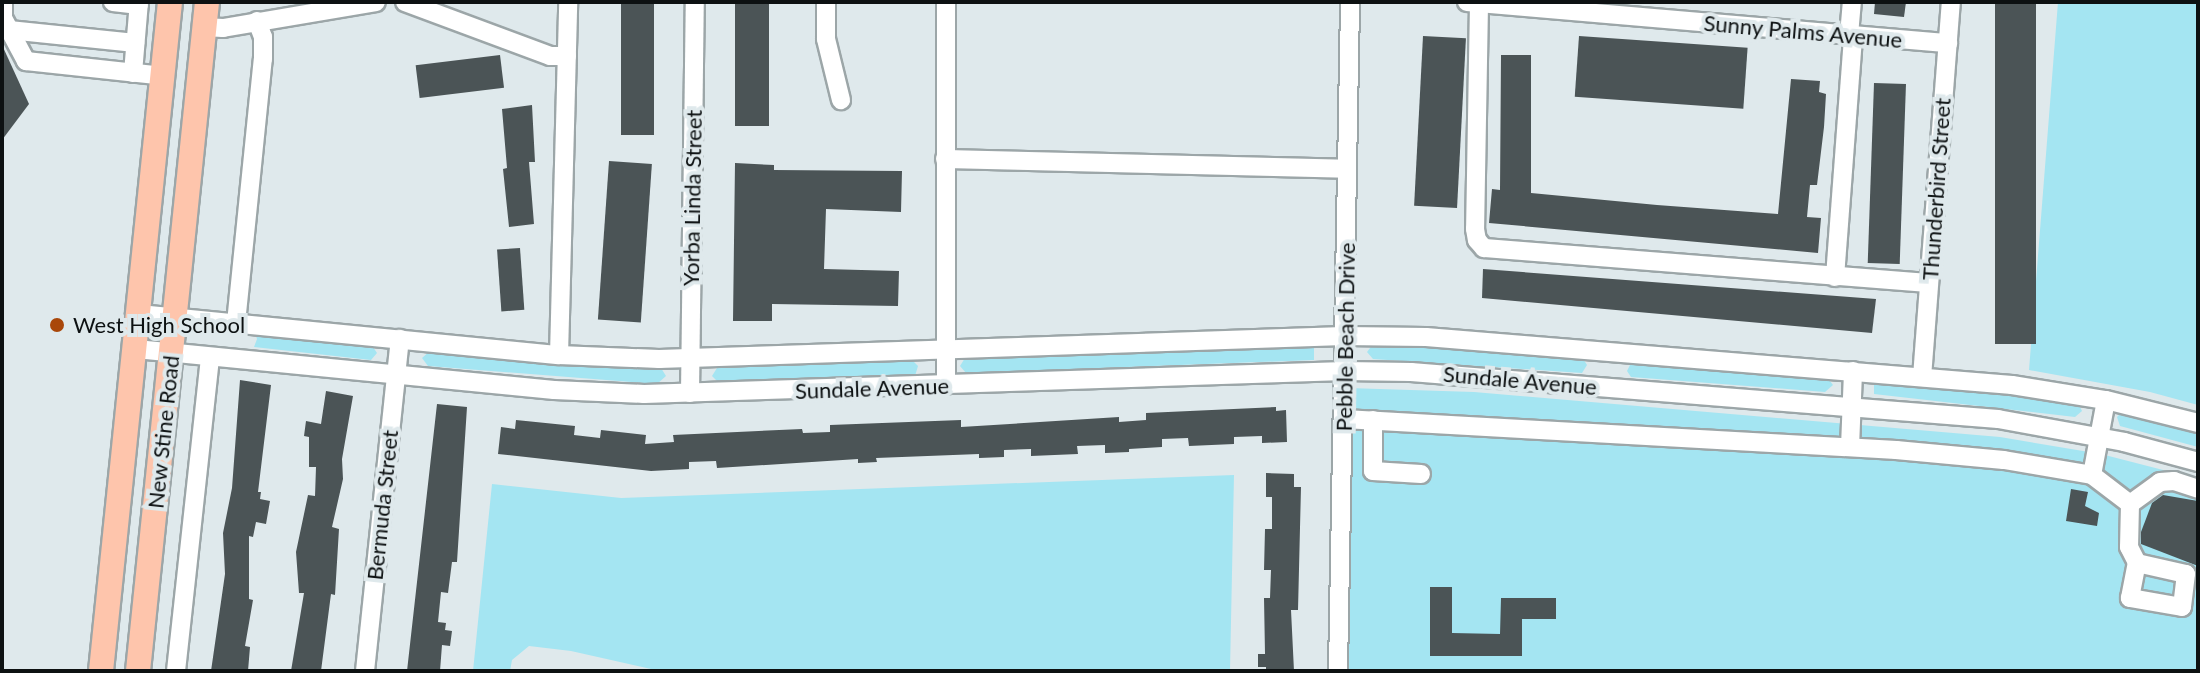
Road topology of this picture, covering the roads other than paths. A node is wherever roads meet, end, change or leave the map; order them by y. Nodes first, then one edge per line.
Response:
1 (3, 2) edge
2 (113, 2) edge
3 (170, 2) edge
4 (207, 2) edge
5 (376, 2) edge
6 (405, 2) edge
7 (568, 2) edge
8 (695, 2) edge
9 (826, 2) edge
10 (946, 2) edge
11 (1350, 2) edge
12 (1852, 2) edge
13 (1951, 2) edge
14 (139, 3) edge
15 (1477, 3) edge
16 (265, 14) edge
17 (204, 27) junction
18 (9, 30) junction
19 (1851, 35) junction
20 (135, 43) junction
21 (1948, 43) junction
22 (567, 56) junction
23 (133, 73) junction
24 (163, 76) junction
25 (841, 100) dead end
26 (945, 159) junction
27 (1347, 169) junction
28 (1835, 277) junction
29 (1929, 283) junction
30 (139, 314) junction
31 (174, 317) junction
32 (236, 323) junction
33 (1344, 336) junction
34 (400, 339) junction
35 (136, 349) junction
36 (945, 351) junction
37 (1613, 352) junction
38 (171, 355) junction
39 (559, 355) junction
40 (210, 358) junction
41 (689, 359) junction
42 (1345, 371) junction
43 (1853, 371) junction
44 (395, 375) junction
45 (1922, 377) junction
46 (946, 385) junction
47 (1611, 387) junction
48 (690, 393) junction
49 (2106, 400) junction
50 (1852, 407) junction
51 (1344, 419) junction
52 (1373, 420) junction
53 (2198, 423) edge
54 (2099, 437) junction
55 (1850, 447) junction
56 (2198, 462) edge
57 (1421, 474) dead end
58 (2092, 475) junction
59 (2198, 489) edge
60 (2130, 504) junction
61 (2137, 563) junction
62 (2192, 576) edge
63 (101, 671) edge
64 (138, 671) edge
65 (176, 671) edge
66 (365, 671) edge
67 (1338, 671) edge

1 - 18 street
2 - 14 street
3 - 24 main road, New Stine Road
4 - 17 main road, New Stine Road
5 - 16 street
6 - 22 street
7 - 22 street
8 - 41 street, Yorba Linda Street
9 - 25 street
10 - 26 street
11 - 27 street, Pebble Beach Drive
12 - 19 street
13 - 21 street, Thunderbird Street
14 - 20 street
15 - 19 street, Sunny Palms Avenue
15 - 28 street
16 - 17 street
16 - 32 street
17 - 31 main road, New Stine Road
18 - 20 street
18 - 23 street
19 - 21 street, Sunny Palms Avenue
19 - 28 street
20 - 23 street
21 - 29 street, Thunderbird Street
22 - 39 street
23 - 24 street
24 - 30 main road, New Stine Road
26 - 27 street
26 - 36 street
27 - 33 street, Pebble Beach Drive
28 - 29 street
29 - 45 street, Thunderbird Street
30 - 31 street, Sundale Avenue
30 - 35 main road, New Stine Road
31 - 32 street, Sundale Avenue
31 - 38 main road, New Stine Road
32 - 34 street, Sundale Avenue
33 - 36 street, Sundale Avenue
33 - 37 street, Sundale Avenue
33 - 42 street, Pebble Beach Drive
34 - 39 street, Sundale Avenue
34 - 44 street, Bermuda Street
35 - 38 street, Sundale Avenue
35 - 63 main road, New Stine Road
36 - 41 street, Sundale Avenue
36 - 46 street
37 - 43 street, Sundale Avenue
37 - 47 street, Sundale Avenue
38 - 40 street, Sundale Avenue
38 - 64 main road, New Stine Road
39 - 41 street, Sundale Avenue
40 - 44 street, Sundale Avenue
40 - 65 street
41 - 48 street, Yorba Linda Street
42 - 46 street, Sundale Avenue
42 - 47 street, Sundale Avenue
42 - 51 street, Pebble Beach Drive
43 - 45 street, Sundale Avenue
43 - 50 street
44 - 48 street, Sundale Avenue
44 - 66 street, Bermuda Street
45 - 49 street, Sundale Avenue
46 - 48 street, Sundale Avenue
47 - 50 street, Sundale Avenue
49 - 53 street, Sundale Avenue
49 - 54 street
50 - 54 street, Sundale Avenue
50 - 55 street
51 - 52 street
51 - 67 street, Pebble Beach Drive
52 - 55 street
52 - 57 street
54 - 56 street, Sundale Avenue
54 - 58 street
55 - 58 street
58 - 60 street
59 - 60 street
60 - 61 street
61 - 62 street
61 - 62 street

